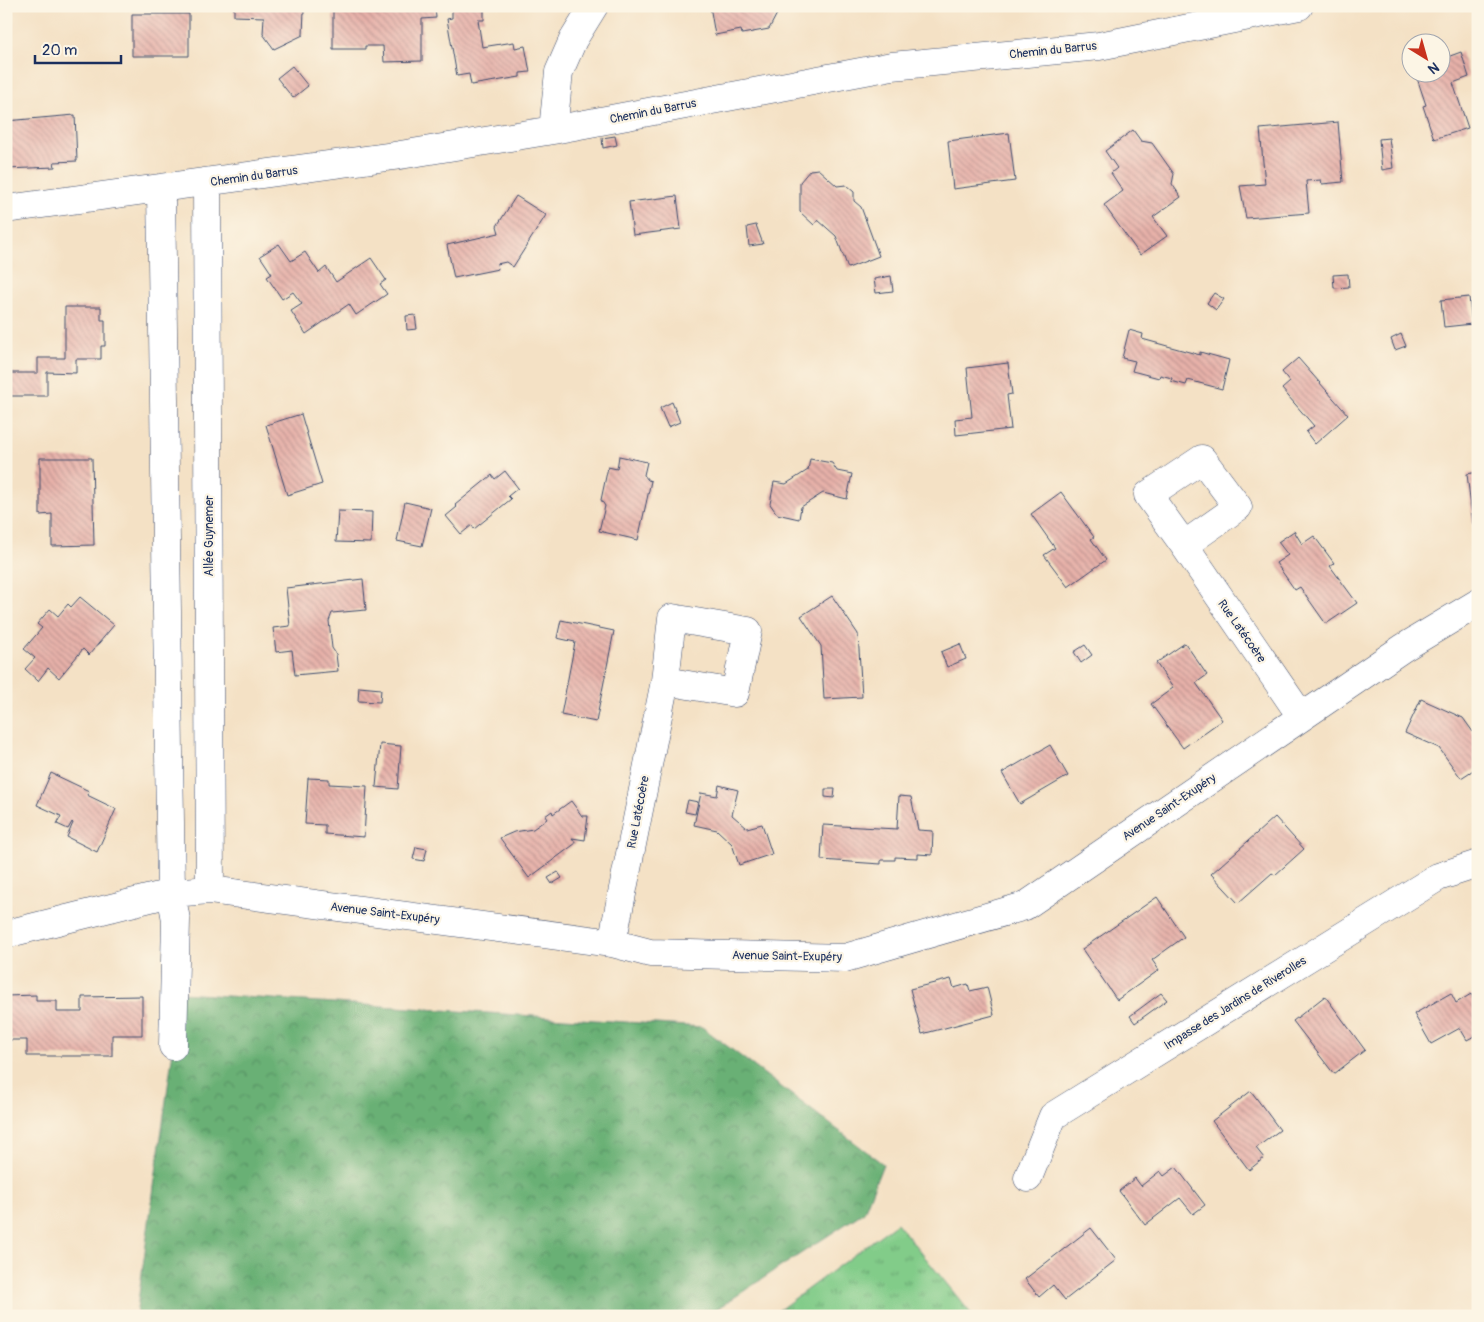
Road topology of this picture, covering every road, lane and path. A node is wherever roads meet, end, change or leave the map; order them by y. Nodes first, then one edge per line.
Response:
1 (594, 6) edge
2 (1299, 6) edge
3 (553, 130) junction
4 (207, 182) junction
5 (161, 189) junction
6 (6, 208) edge
7 (1184, 545) dead end
8 (1478, 603) edge
9 (665, 681) dead end
10 (1301, 716) junction
11 (1478, 864) edge
12 (210, 890) junction
13 (172, 893) junction
14 (6, 934) edge
15 (612, 943) junction
16 (173, 1046) dead end
17 (1028, 1178) dead end

1 - 3 street
2 - 3 street, Chemin du Barrus
3 - 4 street, Chemin du Barrus
4 - 5 street, Chemin du Barrus
4 - 12 street, Allée Guynemer
5 - 6 street, Chemin du Barrus
5 - 13 street
7 - 10 street, Rue Latécoère
8 - 10 street, Avenue Saint-Exupéry
9 - 15 street, Rue Latécoère
10 - 15 street, Avenue Saint-Exupéry
11 - 17 street, Impasse des Jardins de Riverolles
12 - 13 street, Avenue Saint-Exupéry
12 - 15 street, Avenue Saint-Exupéry
13 - 14 street, Avenue Saint-Exupéry
13 - 16 street

